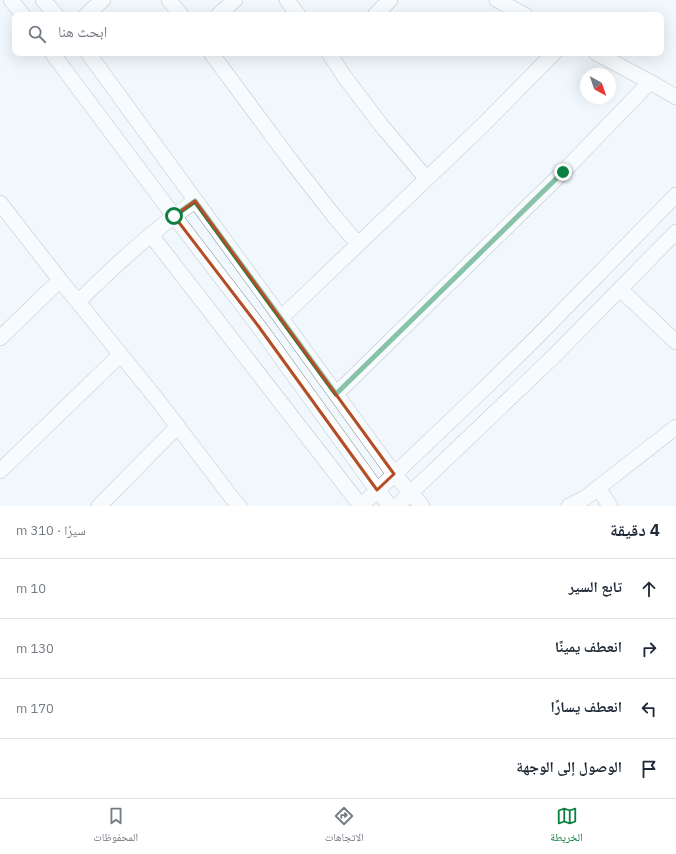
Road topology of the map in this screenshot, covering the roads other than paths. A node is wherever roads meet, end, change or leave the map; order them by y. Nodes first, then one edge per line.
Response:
1 (11, 0) edge
2 (44, 0) edge
3 (103, 0) edge
4 (169, 0) edge
5 (235, 0) edge
6 (287, 0) edge
7 (390, 0) edge
8 (497, 0) edge
9 (21, 12) edge
10 (54, 12) edge
11 (89, 12) edge
12 (179, 12) edge
13 (221, 12) edge
14 (296, 12) edge
15 (378, 12) edge
16 (520, 12) edge
17 (54, 56) edge
18 (90, 56) edge
19 (213, 56) edge
20 (332, 56) edge
21 (551, 56) edge
22 (602, 56) edge
23 (650, 82) junction
24 (676, 97) edge
25 (426, 178) junction
26 (676, 195) edge
27 (195, 201) junction
28 (0, 203) edge
29 (174, 216) junction
30 (676, 232) edge
31 (151, 235) junction
32 (358, 244) junction
33 (60, 280) junction
34 (620, 289) junction
35 (78, 302) junction
36 (281, 318) junction
37 (0, 338) edge
38 (676, 342) edge
39 (120, 355) junction
40 (336, 394) junction
41 (178, 426) junction
42 (676, 427) edge
43 (0, 471) edge
44 (394, 474) junction
45 (598, 488) junction
46 (377, 490) junction
47 (410, 493) junction
48 (99, 506) edge
49 (239, 506) edge
50 (361, 506) edge
51 (390, 506) edge
52 (397, 506) edge
53 (422, 506) edge
54 (569, 506) edge
55 (610, 506) edge

1 - 9 street
2 - 10 street
3 - 11 street
4 - 12 street
5 - 13 street
6 - 14 street
7 - 15 street
8 - 16 street
17 - 29 street
18 - 27 street
19 - 32 street
20 - 25 street
21 - 25 street
22 - 23 street
23 - 24 street
23 - 40 street
25 - 32 street
26 - 44 street
27 - 29 street
27 - 36 street
28 - 33 street
29 - 31 street
29 - 46 street
30 - 34 street
31 - 35 street
31 - 50 street
32 - 36 street
33 - 35 street
33 - 37 street
34 - 38 street
34 - 47 street
35 - 39 street
36 - 40 street
39 - 41 street
39 - 43 street
40 - 44 street
41 - 48 street
41 - 49 street
42 - 45 street
44 - 46 street
44 - 47 street
45 - 54 street
45 - 55 street
46 - 50 street
46 - 51 street
47 - 52 street
47 - 53 street

